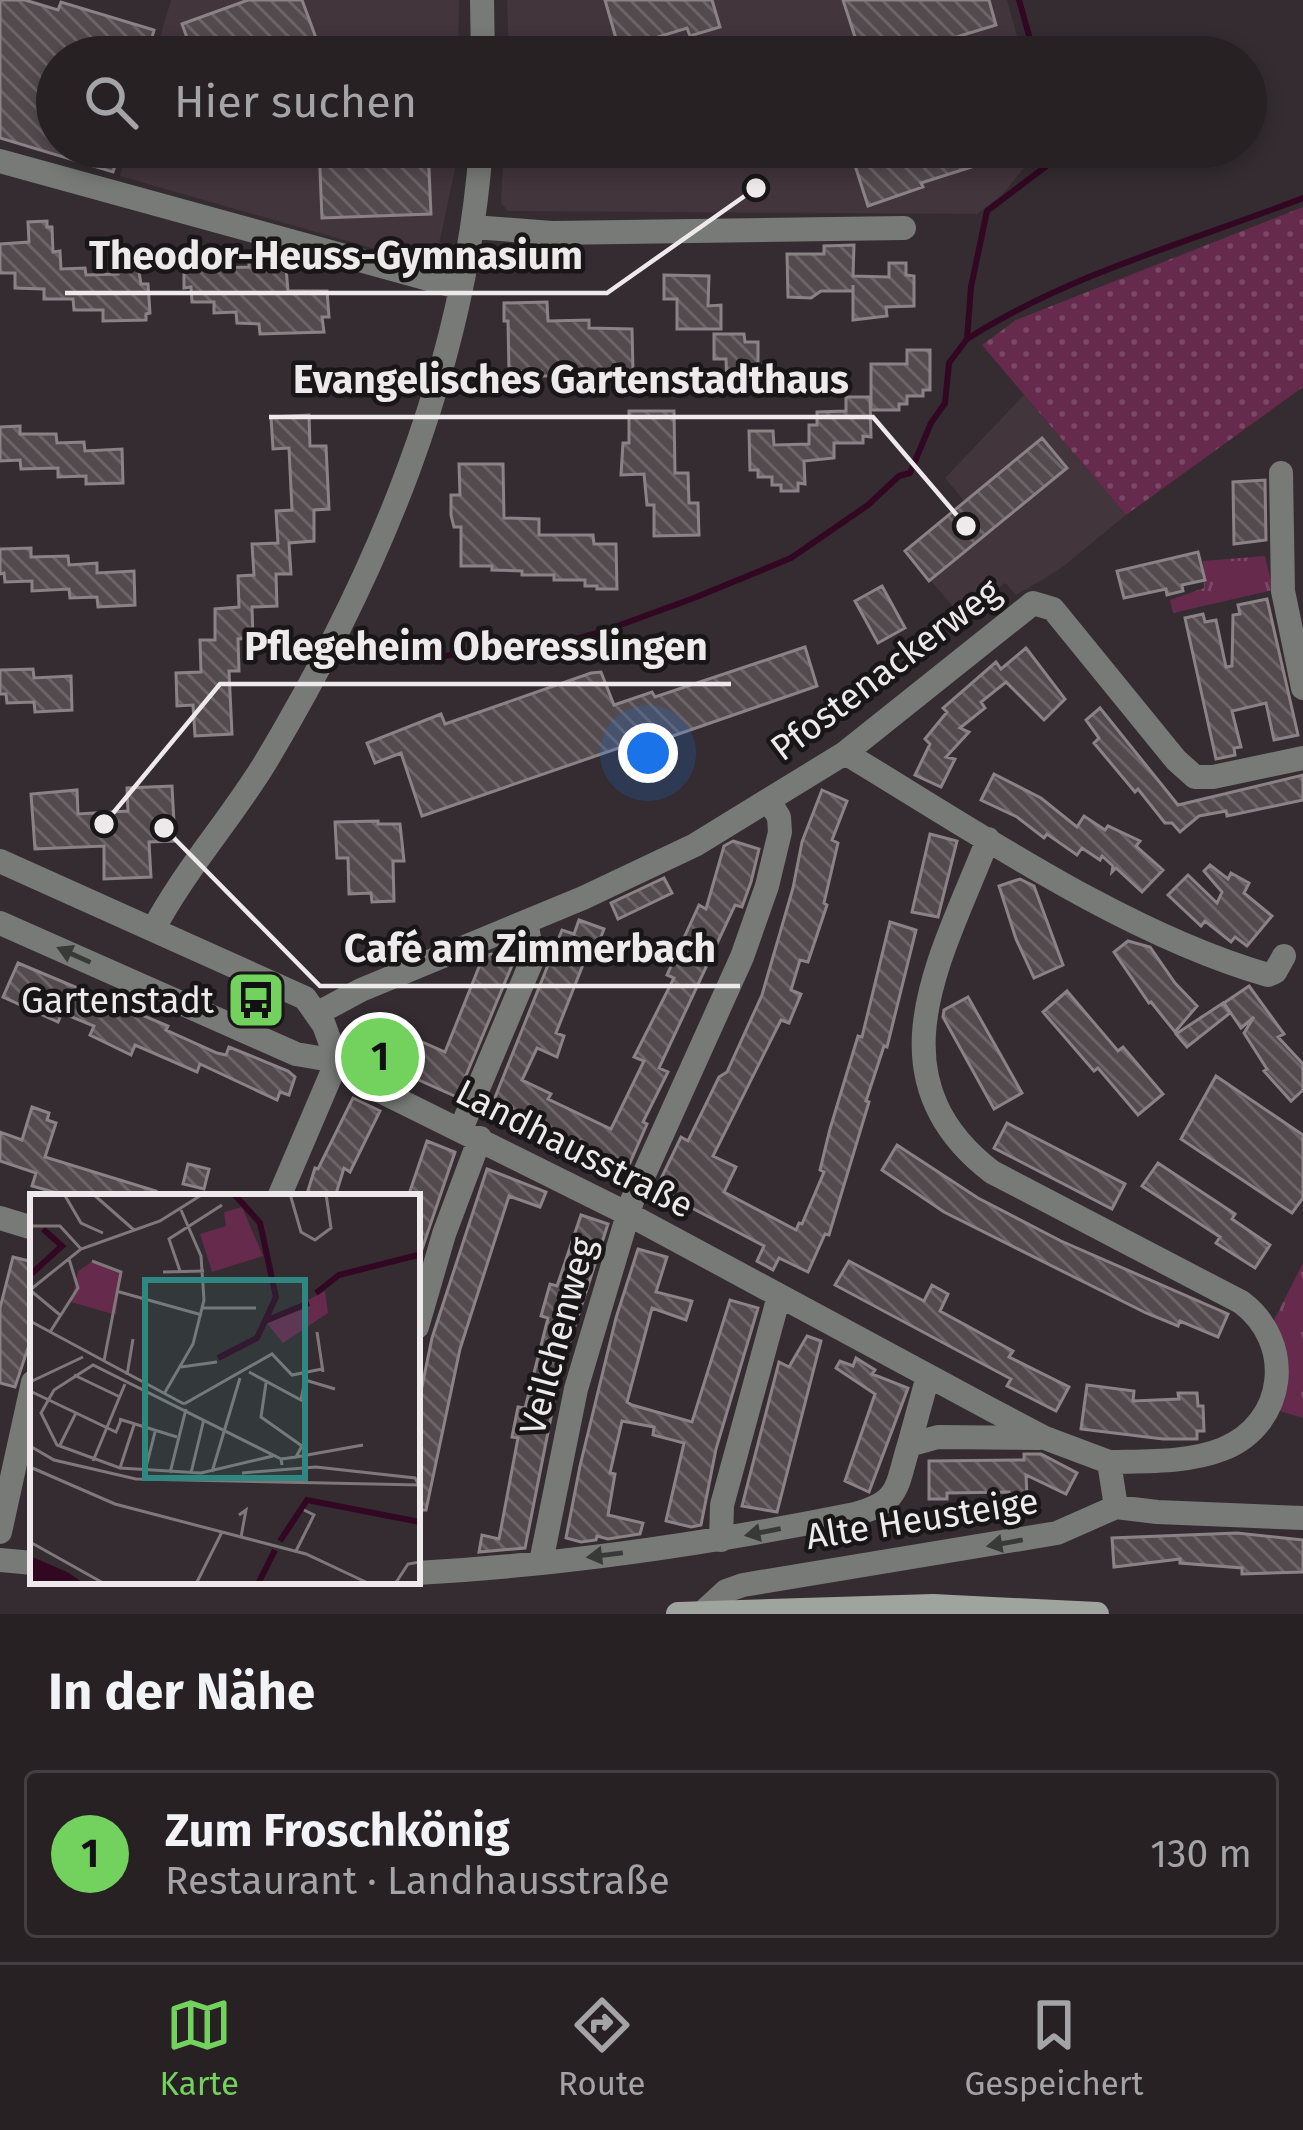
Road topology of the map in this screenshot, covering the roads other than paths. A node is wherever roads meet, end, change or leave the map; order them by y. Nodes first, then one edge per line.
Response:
1 (482, 0) edge
2 (483, 36) edge
3 (0, 161) edge
4 (479, 168) edge
5 (473, 226) junction
6 (904, 228) dead end
7 (461, 288) junction
8 (1281, 473) dead end
9 (1303, 688) edge
10 (845, 753) junction
11 (1303, 758) edge
12 (769, 801) junction
13 (988, 839) junction
14 (0, 861) edge
15 (526, 922) junction
16 (0, 923) edge
17 (153, 930) junction
18 (1284, 956) dead end
19 (318, 1013) junction
20 (338, 1061) junction
21 (470, 1133) junction
22 (280, 1194) edge
23 (628, 1214) junction
24 (0, 1217) edge
25 (30, 1227) edge
26 (779, 1296) junction
27 (420, 1317) edge
28 (928, 1376) junction
29 (30, 1396) edge
30 (1045, 1438) junction
31 (909, 1444) junction
32 (1109, 1462) junction
33 (1116, 1507) junction
34 (1303, 1517) edge
35 (0, 1532) edge
36 (721, 1540) junction
37 (0, 1560) edge
38 (541, 1562) junction
39 (30, 1563) edge
40 (420, 1573) edge
41 (702, 1613) edge
42 (678, 1614) edge
43 (1097, 1614) edge

1 - 2 street
3 - 7 street
4 - 5 street
5 - 6 street
5 - 7 street
7 - 17 street
8 - 9 street
10 - 11 street, Pfostenackerweg
10 - 12 street, Pfostenackerweg
10 - 13 street
12 - 15 street, Pfostenackerweg
12 - 23 street, Veilchenweg
13 - 18 street
13 - 32 street, Landhausstraße
14 - 17 street
15 - 19 street, Pfostenackerweg
15 - 21 street
20 -> 16 street, Landhausstraße
17 - 19 street
19 - 20 street
20 - 21 street, Landhausstraße
20 - 22 street
21 - 23 street, Landhausstraße
21 - 27 street
23 - 26 street, Landhausstraße
23 - 38 street, Veilchenweg
24 - 25 street
26 - 28 street, Landhausstraße
26 - 36 street
28 - 30 street, Landhausstraße
28 - 31 street
29 - 35 street
30 - 31 street
30 - 32 street, Landhausstraße
31 -> 36 street
32 - 33 street
33 - 34 street, Alte Heusteige
33 -> 41 street, Alte Heusteige
36 -> 38 street
37 - 39 street
38 - 40 street
41 - 42 main road
41 - 43 main road

